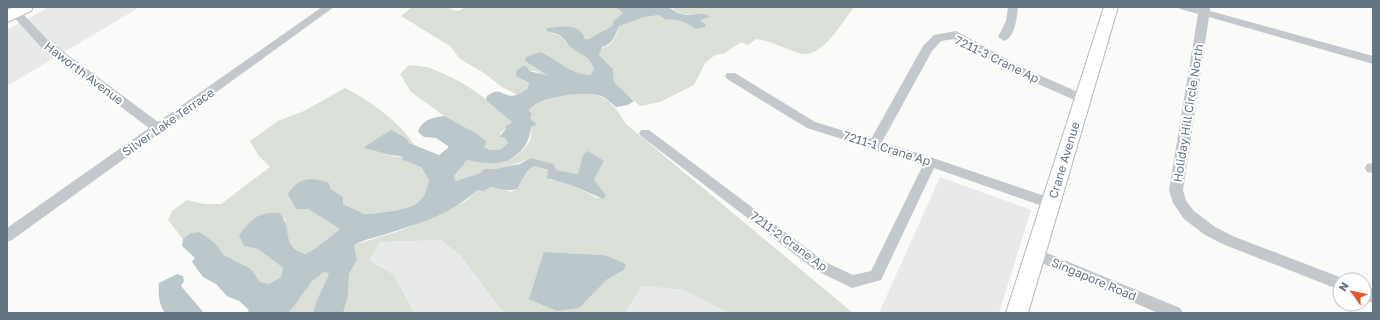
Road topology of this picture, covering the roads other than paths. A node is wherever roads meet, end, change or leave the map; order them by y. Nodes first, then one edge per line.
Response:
1 (1013, 7) edge
2 (1111, 7) edge
3 (1184, 7) edge
4 (321, 9) edge
5 (1205, 10) edge
6 (16, 12) edge
7 (1004, 37) dead end
8 (1373, 60) edge
9 (731, 76) dead end
10 (1083, 99) junction
11 (158, 129) junction
12 (645, 133) dead end
13 (874, 145) junction
14 (931, 162) junction
15 (1051, 204) junction
16 (7, 236) edge
17 (1035, 254) junction
18 (1332, 281) edge
19 (1017, 313) edge
20 (1175, 313) edge

1 - 7 street
2 - 10 street, Crane Avenue
3 - 5 street
4 - 11 street, Silver Lake Terrace
5 - 8 street
5 - 18 street, Holiday Hill Circle North
6 - 11 street, Haworth Avenue
9 - 13 street, 7211-1 Crane Ap
10 - 13 street, 7211-3 Crane Ap
10 - 15 street, Crane Avenue
11 - 16 street, Silver Lake Terrace
12 - 14 street, 7211-2 Crane Ap
13 - 14 street, 7211-1 Crane Ap
14 - 15 street, 7211-1 Crane Ap
15 - 17 street, Crane Avenue
17 - 19 street, Crane Avenue
17 - 20 street, Singapore Road

